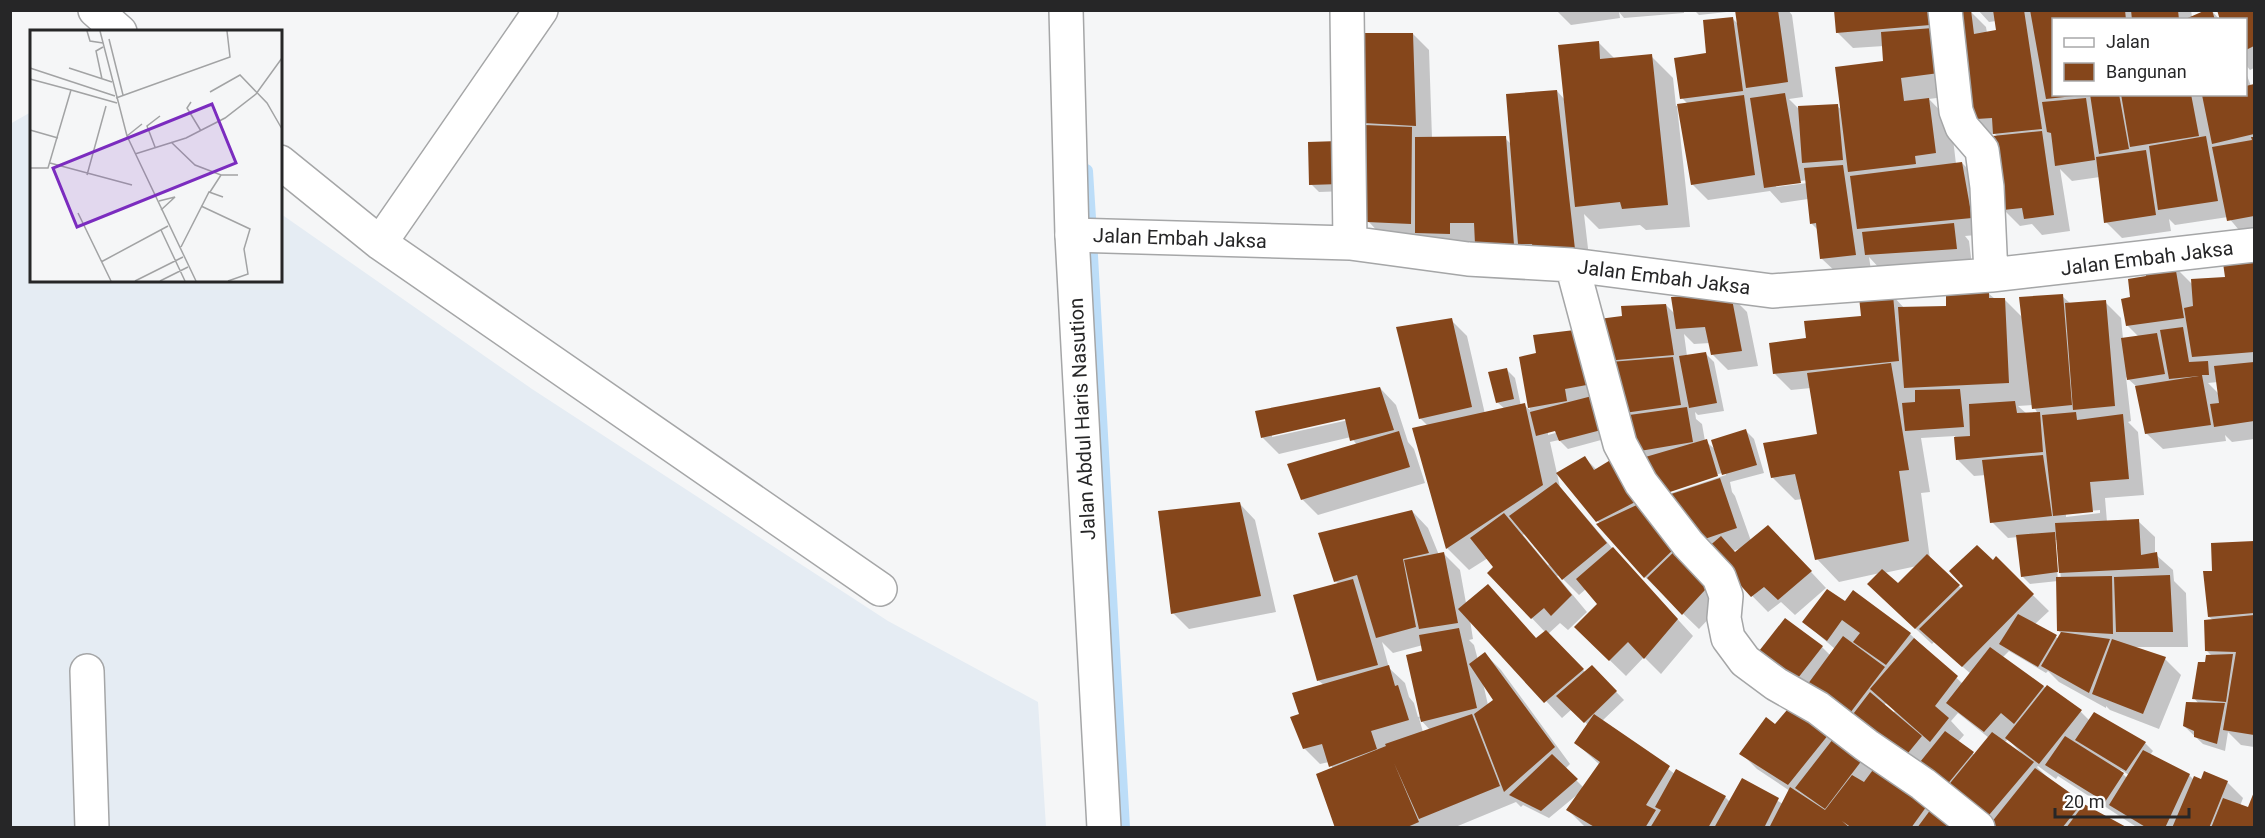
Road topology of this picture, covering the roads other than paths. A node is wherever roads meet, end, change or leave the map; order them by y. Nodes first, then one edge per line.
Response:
1 (95, 10) edge
2 (541, 10) edge
3 (1066, 10) edge
4 (1347, 10) edge
5 (1945, 10) edge
6 (118, 30) edge
7 (282, 164) edge
8 (1072, 234) junction
9 (380, 243) junction
10 (1350, 243) junction
11 (2254, 245) edge
12 (1572, 265) junction
13 (1990, 275) junction
14 (880, 589) dead end
15 (87, 671) dead end
16 (92, 828) edge
17 (1104, 828) edge
18 (1978, 828) edge

1 - 6 main road
2 - 9 main road
3 - 8 main road, Jalan Abdul Haris Nasution
4 - 10 main road
5 - 13 main road
7 - 9 main road
8 - 10 main road, Jalan Embah Jaksa
8 - 17 main road, Jalan Abdul Haris Nasution
9 - 14 main road
10 - 12 main road, Jalan Embah Jaksa
11 - 13 main road, Jalan Embah Jaksa
12 - 13 main road, Jalan Embah Jaksa
12 - 18 main road
15 - 16 main road

